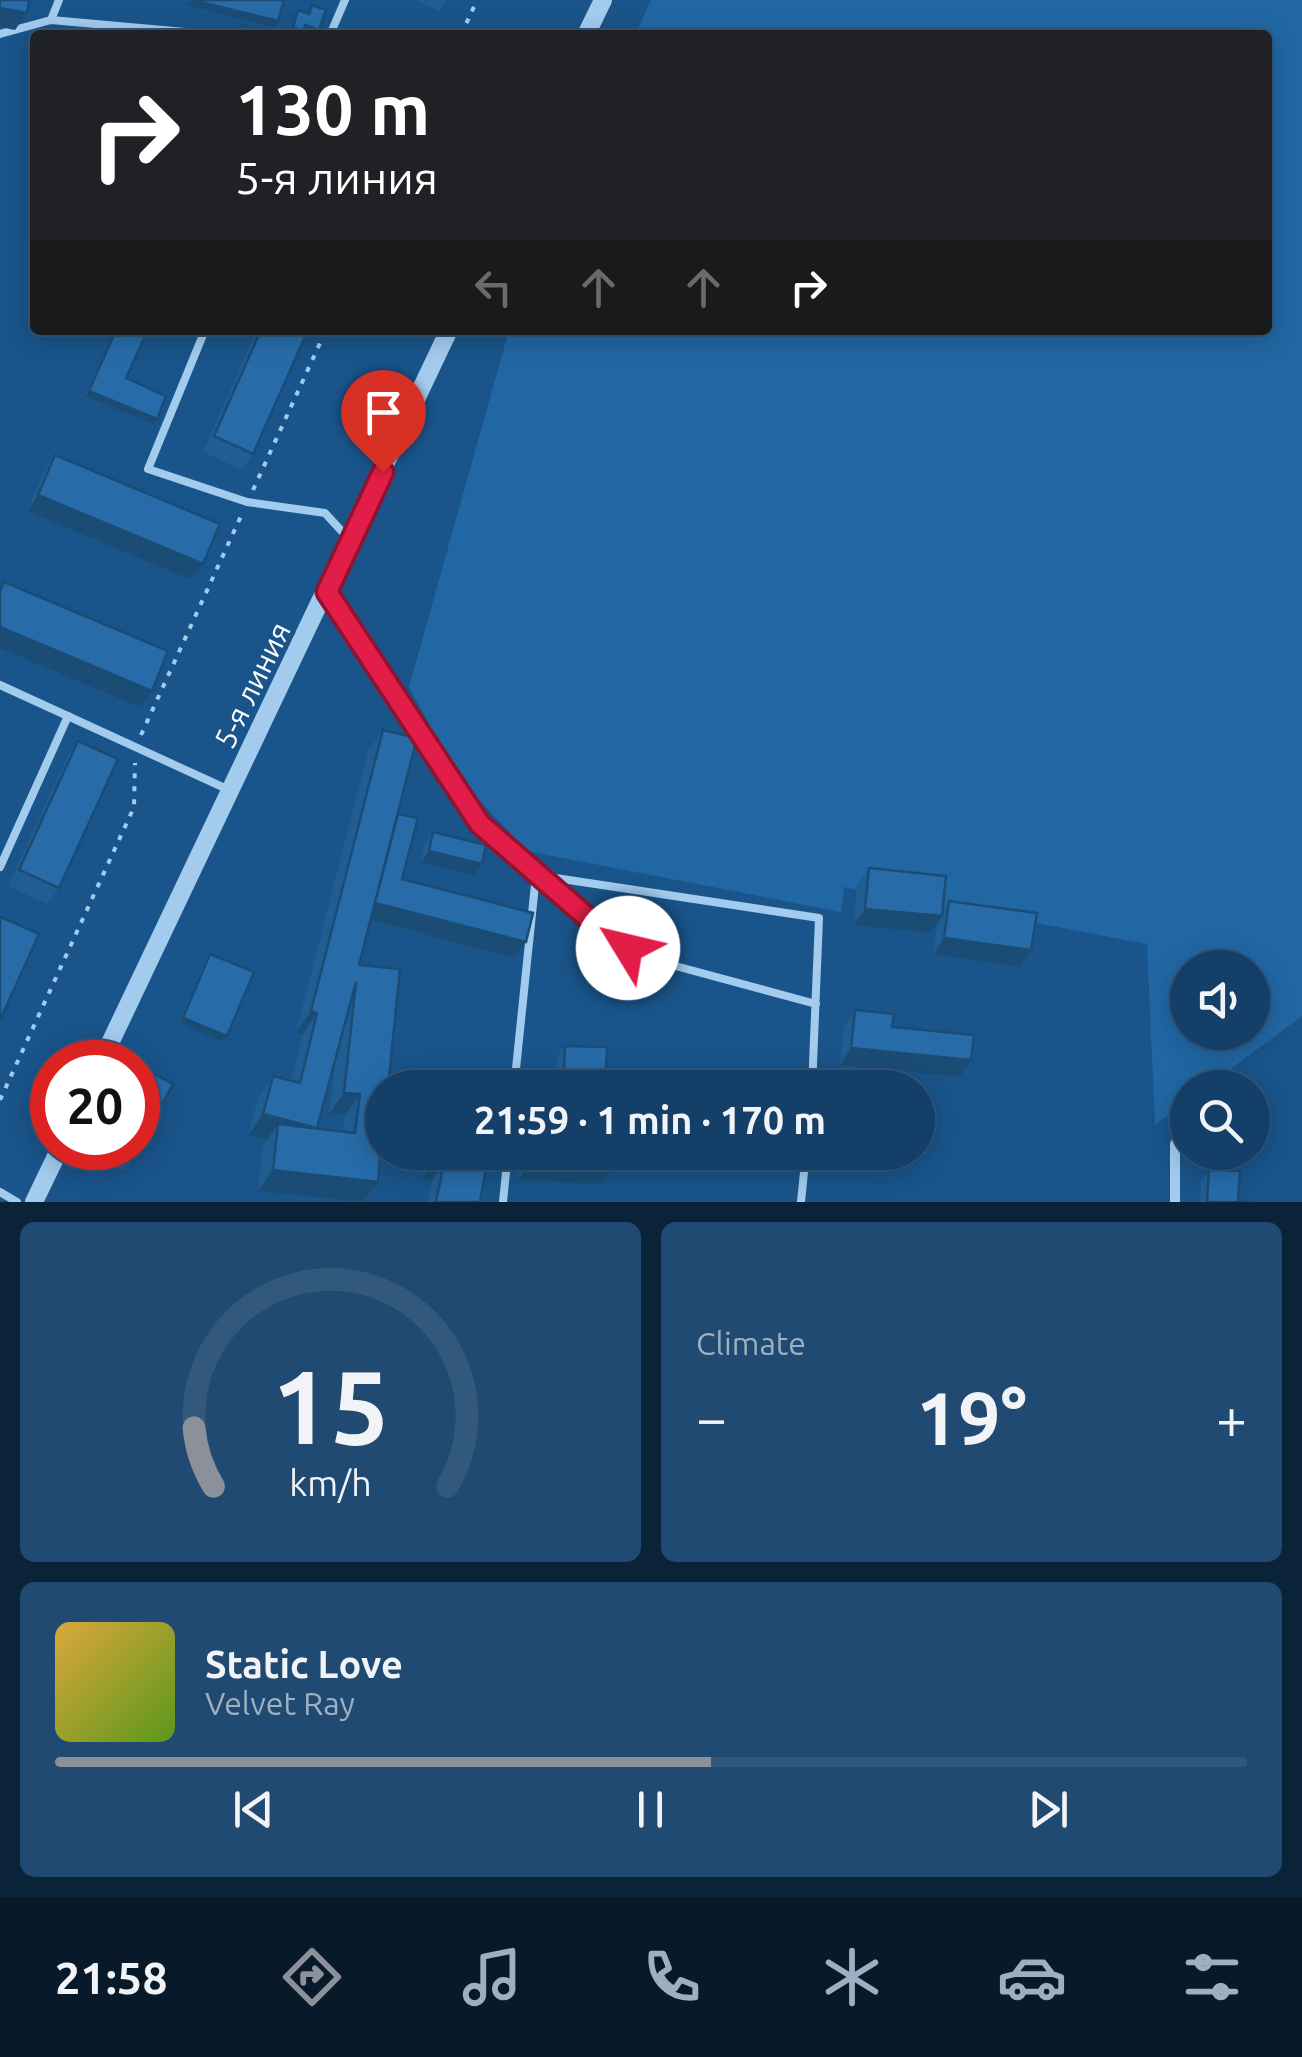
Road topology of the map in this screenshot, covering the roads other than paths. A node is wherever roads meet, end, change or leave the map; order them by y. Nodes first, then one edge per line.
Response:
1 (58, 0) edge
2 (345, 0) edge
3 (603, 0) edge
4 (51, 20) junction
5 (163, 30) edge
6 (332, 30) edge
7 (588, 30) edge
8 (0, 34) edge
9 (203, 335) edge
10 (443, 335) edge
11 (351, 541) junction
12 (327, 592) junction
13 (0, 686) edge
14 (68, 716) junction
15 (231, 791) junction
16 (0, 868) edge
17 (536, 874) junction
18 (816, 1004) junction
19 (112, 1040) edge
20 (516, 1070) edge
21 (813, 1070) edge
22 (49, 1170) edge
23 (506, 1170) edge
24 (804, 1170) edge
25 (1175, 1170) edge
26 (0, 1192) edge
27 (17, 1202) edge
28 (34, 1202) edge
29 (503, 1202) edge
30 (801, 1202) edge
31 (1175, 1202) edge

1 - 4 lane
2 - 6 lane
3 - 7 street
4 - 5 lane
4 - 8 lane
9 - 11 lane
10 - 11 street, 5-я линия
11 - 12 street, 5-я линия
12 - 15 street, 5-я линия
12 - 17 lane
13 - 14 lane
14 - 15 lane
14 - 16 lane
15 - 19 street, 5-я линия
17 - 18 lane
17 - 18 lane
17 - 20 lane
18 - 21 lane
22 - 28 street
23 - 29 lane
24 - 30 lane
25 - 31 street
26 - 27 lane

